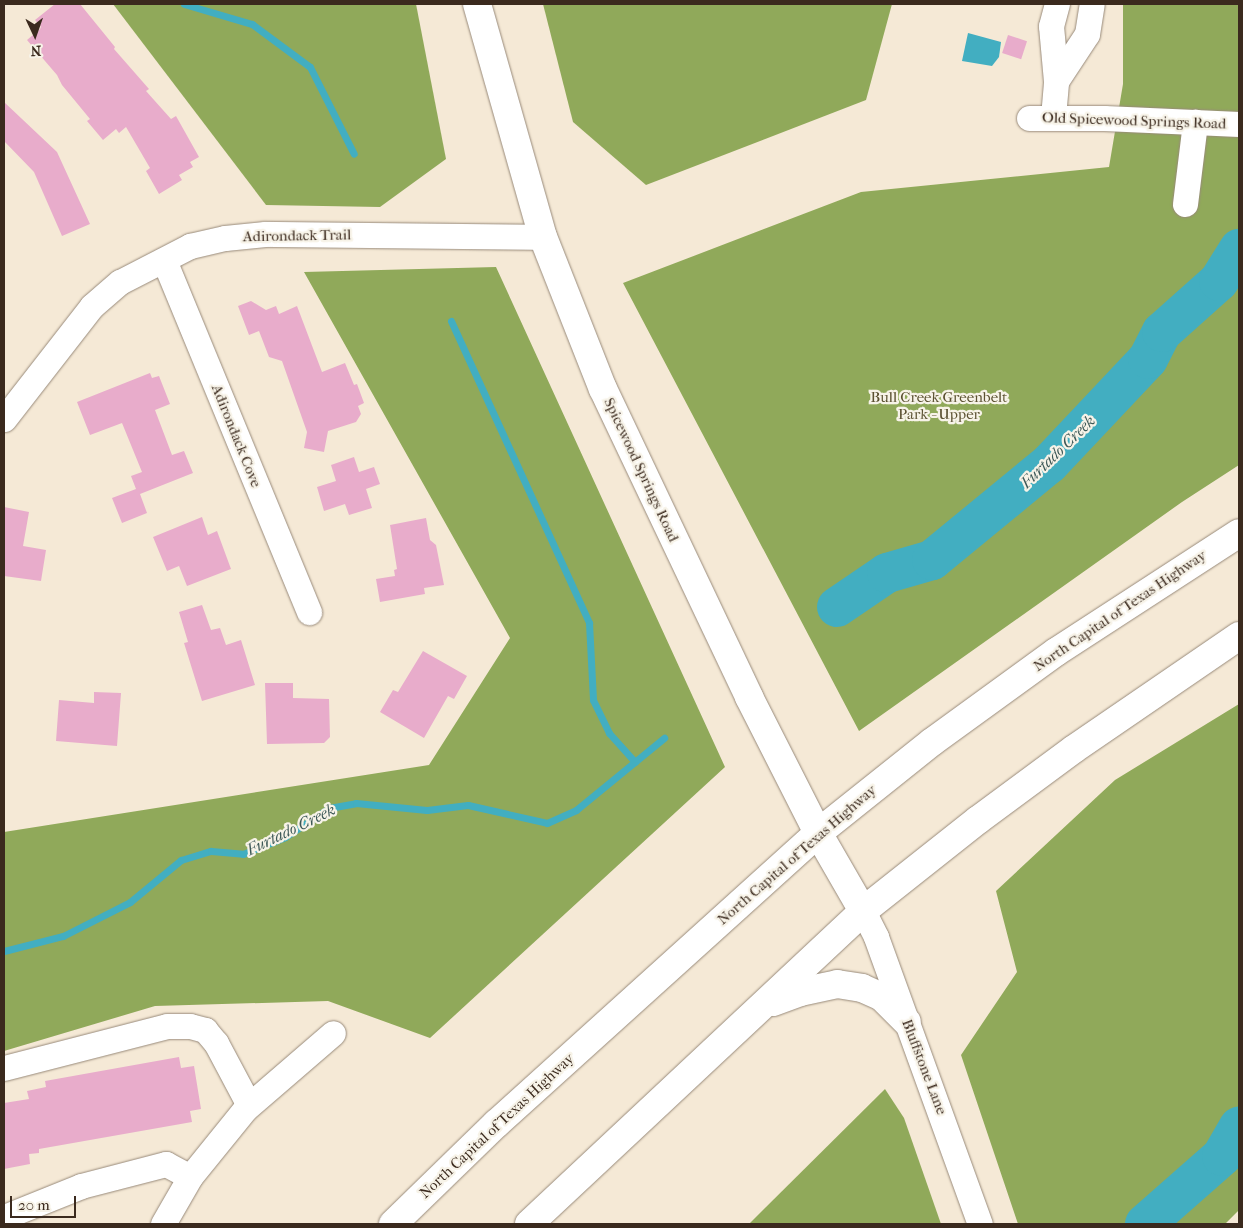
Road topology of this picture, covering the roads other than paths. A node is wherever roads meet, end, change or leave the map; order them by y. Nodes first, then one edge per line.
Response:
1 (477, 4) edge
2 (1057, 4) edge
3 (1092, 4) edge
4 (1056, 81) junction
5 (1195, 122) junction
6 (1239, 124) edge
7 (1185, 204) dead end
8 (543, 237) junction
9 (164, 260) junction
10 (4, 419) edge
11 (1239, 533) edge
12 (309, 612) dead end
13 (1239, 636) edge
14 (818, 833) junction
15 (863, 911) junction
16 (762, 1006) junction
17 (907, 1022) junction
18 (333, 1033) dead end
19 (4, 1068) edge
20 (249, 1105) junction
21 (190, 1177) junction
22 (4, 1217) edge
23 (163, 1224) edge
24 (393, 1224) edge
25 (529, 1224) edge
26 (980, 1224) edge

1 - 8 main road, Spicewood Springs Road
2 - 4 street
3 - 4 street
4 - 5 street, Old Spicewood Springs Road
5 - 6 street, Old Spicewood Springs Road
5 - 7 street
8 - 9 street, Adirondack Trail
8 - 14 main road, Spicewood Springs Road
9 - 10 street, Adirondack Trail
9 - 12 street, Adirondack Cove
11 - 14 main road, North Capital of Texas Highway
13 - 15 main road
14 - 15 main road, Spicewood Springs Road
14 - 24 main road, North Capital of Texas Highway
15 - 16 main road
15 - 17 street, Bluffstone Lane
16 - 17 main road
16 - 25 main road
17 - 26 street, Bluffstone Lane
18 - 20 street
19 - 20 street
20 - 21 street
21 - 22 street
21 - 23 street

